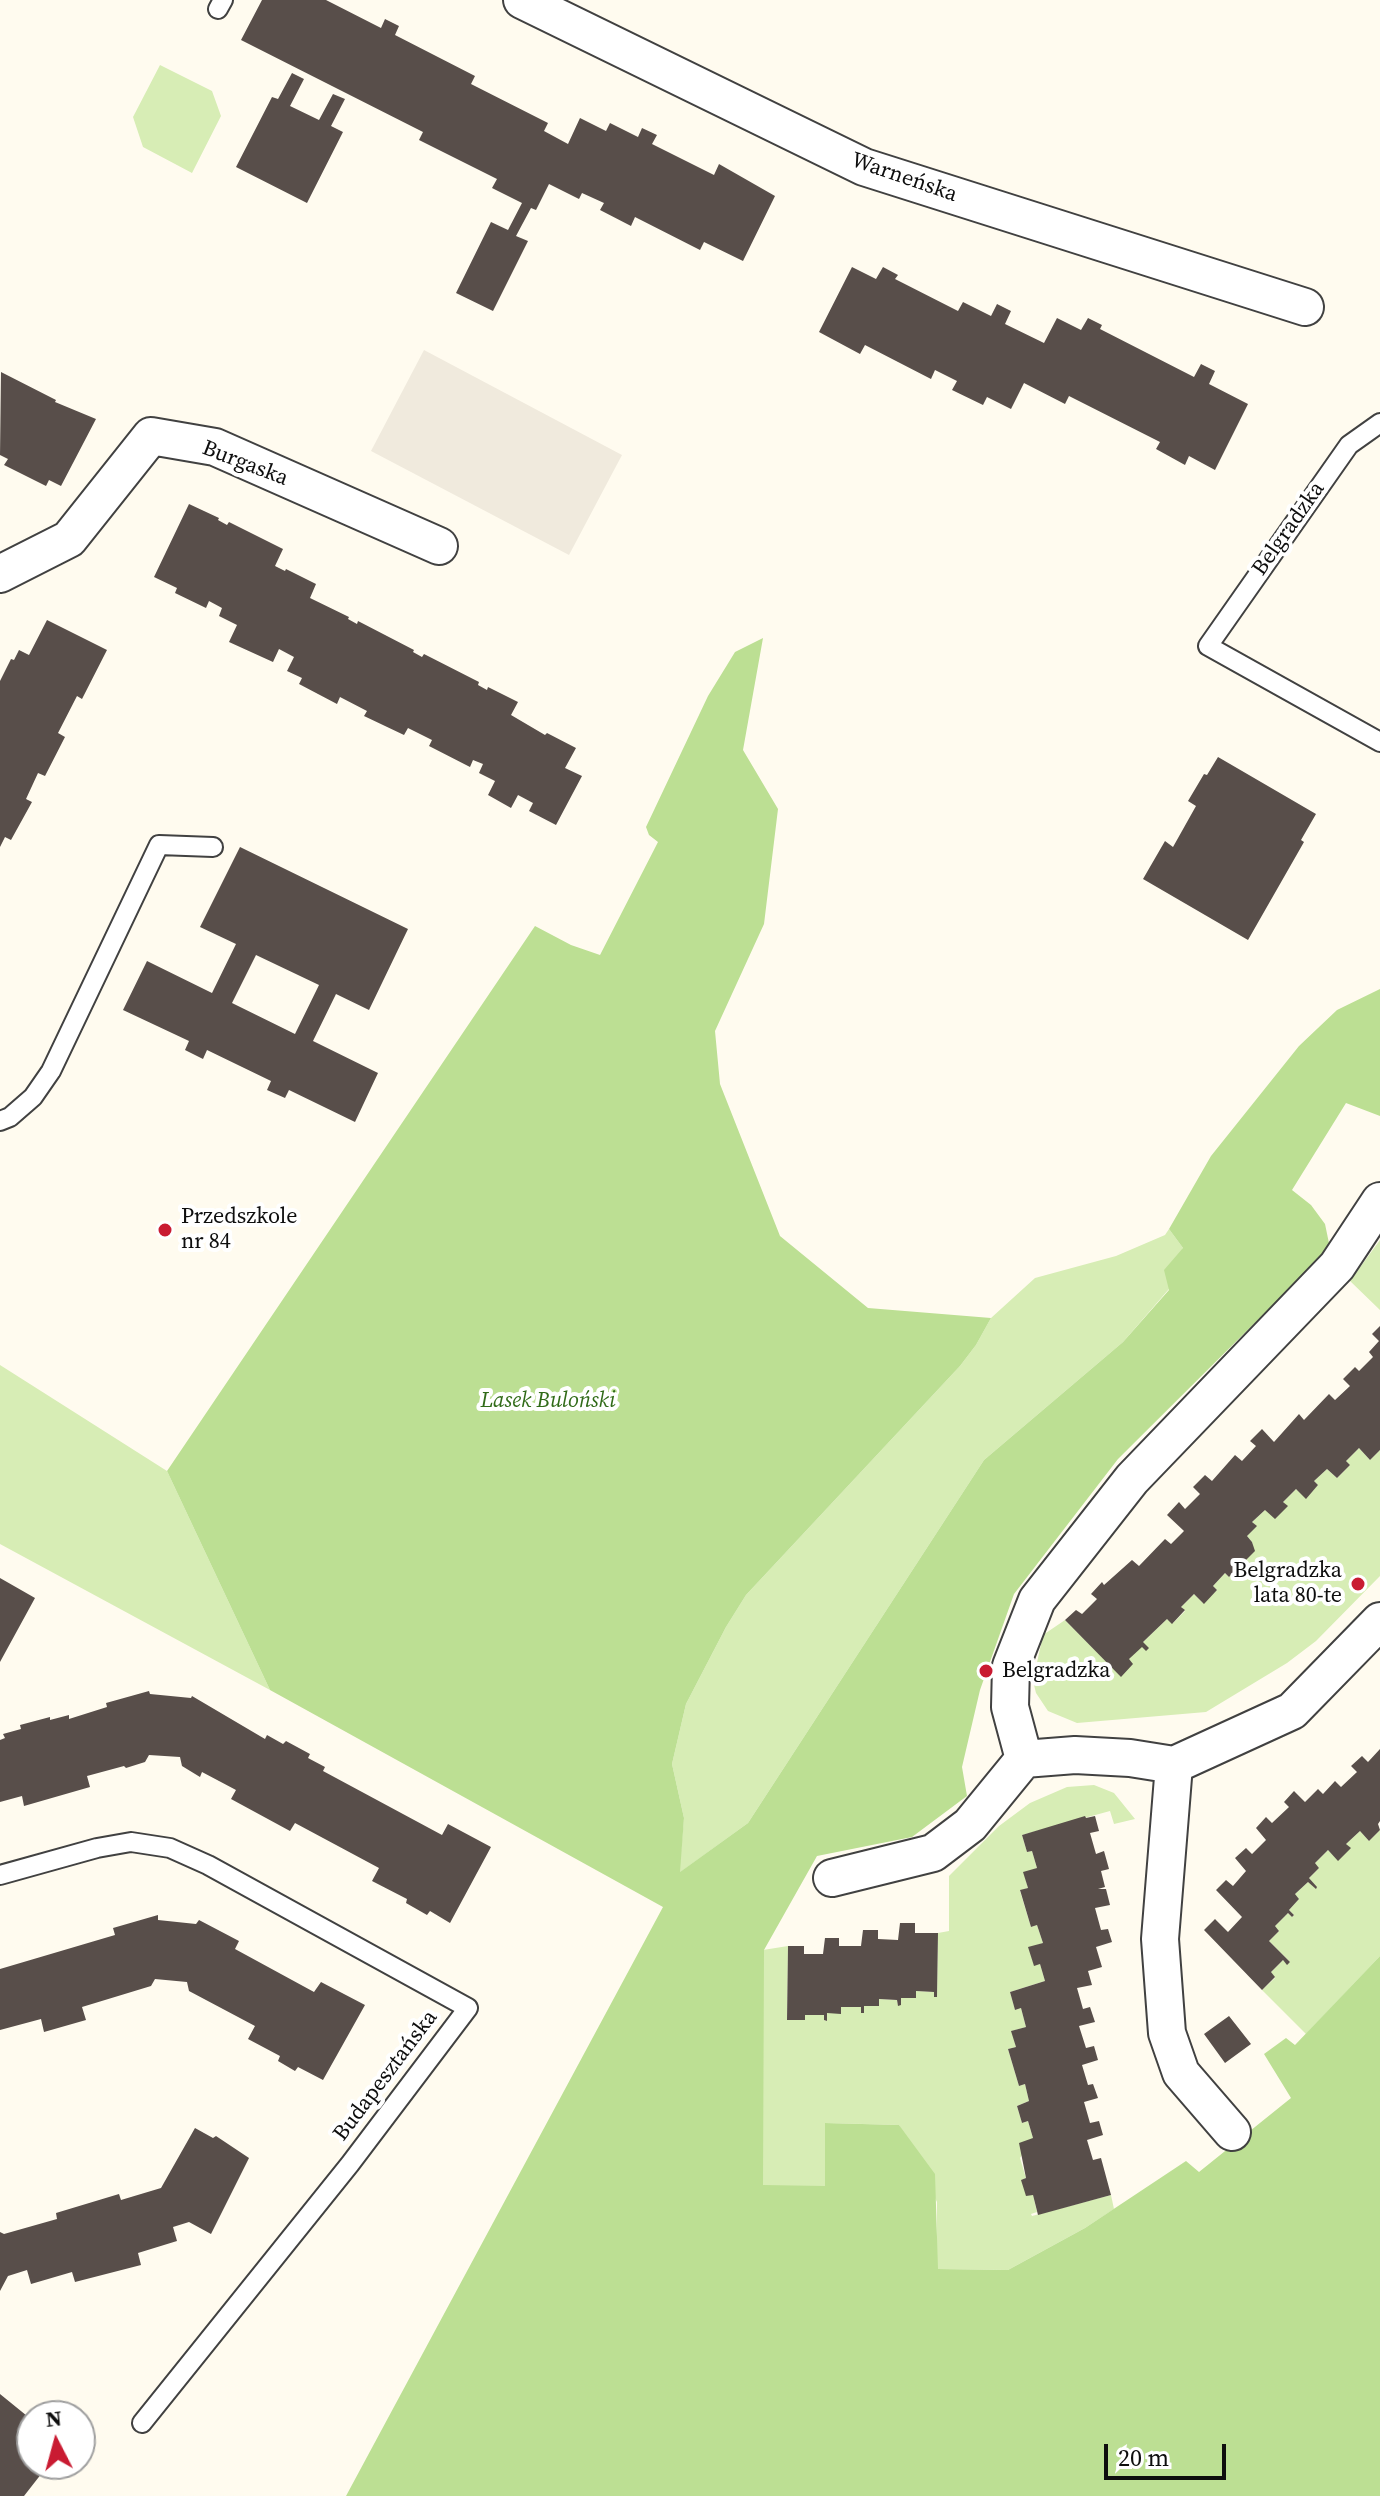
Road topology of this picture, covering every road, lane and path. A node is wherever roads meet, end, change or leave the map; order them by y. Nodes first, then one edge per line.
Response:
1 (522, 0) edge
2 (1305, 307) dead end
3 (1380, 423) edge
4 (439, 546) dead end
5 (0, 574) edge
6 (1380, 742) edge
7 (213, 847) dead end
8 (0, 1121) edge
9 (1380, 1201) edge
10 (1380, 1621) edge
11 (1024, 1759) junction
12 (1174, 1765) junction
13 (0, 1875) edge
14 (832, 1878) dead end
15 (1232, 2132) dead end
16 (142, 2423) dead end

1 - 2 street, Warneńska
3 - 6 lane, Belgradzka
4 - 5 street, Burgaska
7 - 8 lane
9 - 11 street
10 - 12 street
11 - 12 street
11 - 14 street
12 - 15 street
13 - 16 lane, Budapesztańska

